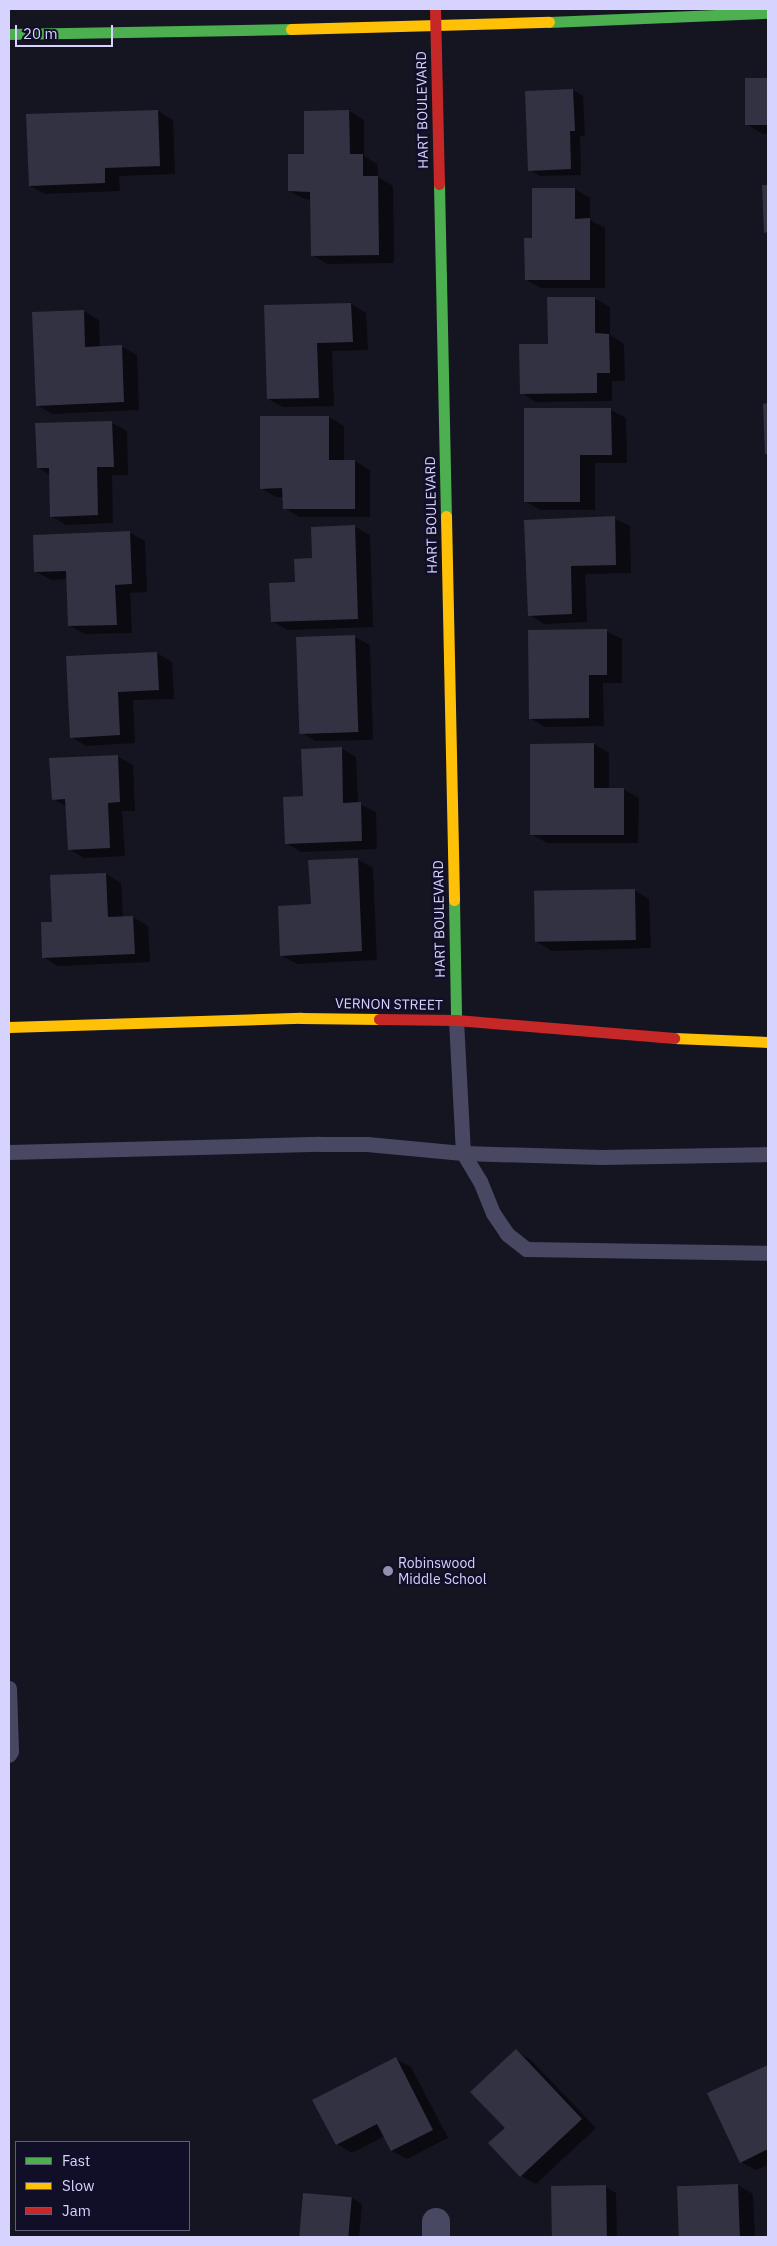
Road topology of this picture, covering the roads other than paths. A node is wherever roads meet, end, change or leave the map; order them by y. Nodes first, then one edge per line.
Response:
1 (436, 9) edge
2 (768, 13) edge
3 (436, 26) junction
4 (9, 34) edge
5 (456, 1020) junction
6 (9, 1027) edge
7 (768, 1042) edge
8 (9, 1152) edge
9 (463, 1153) junction
10 (768, 1154) edge
11 (768, 1253) edge
12 (9, 1688) edge
13 (9, 1755) edge

1 - 3 street, HART BOULEVARD
2 - 3 street
3 - 4 street
3 - 5 street, HART BOULEVARD
5 - 6 street, VERNON STREET
5 - 7 street, VERNON STREET
5 - 9 lane
8 - 9 lane
9 - 10 lane
9 - 11 lane
12 - 13 lane

